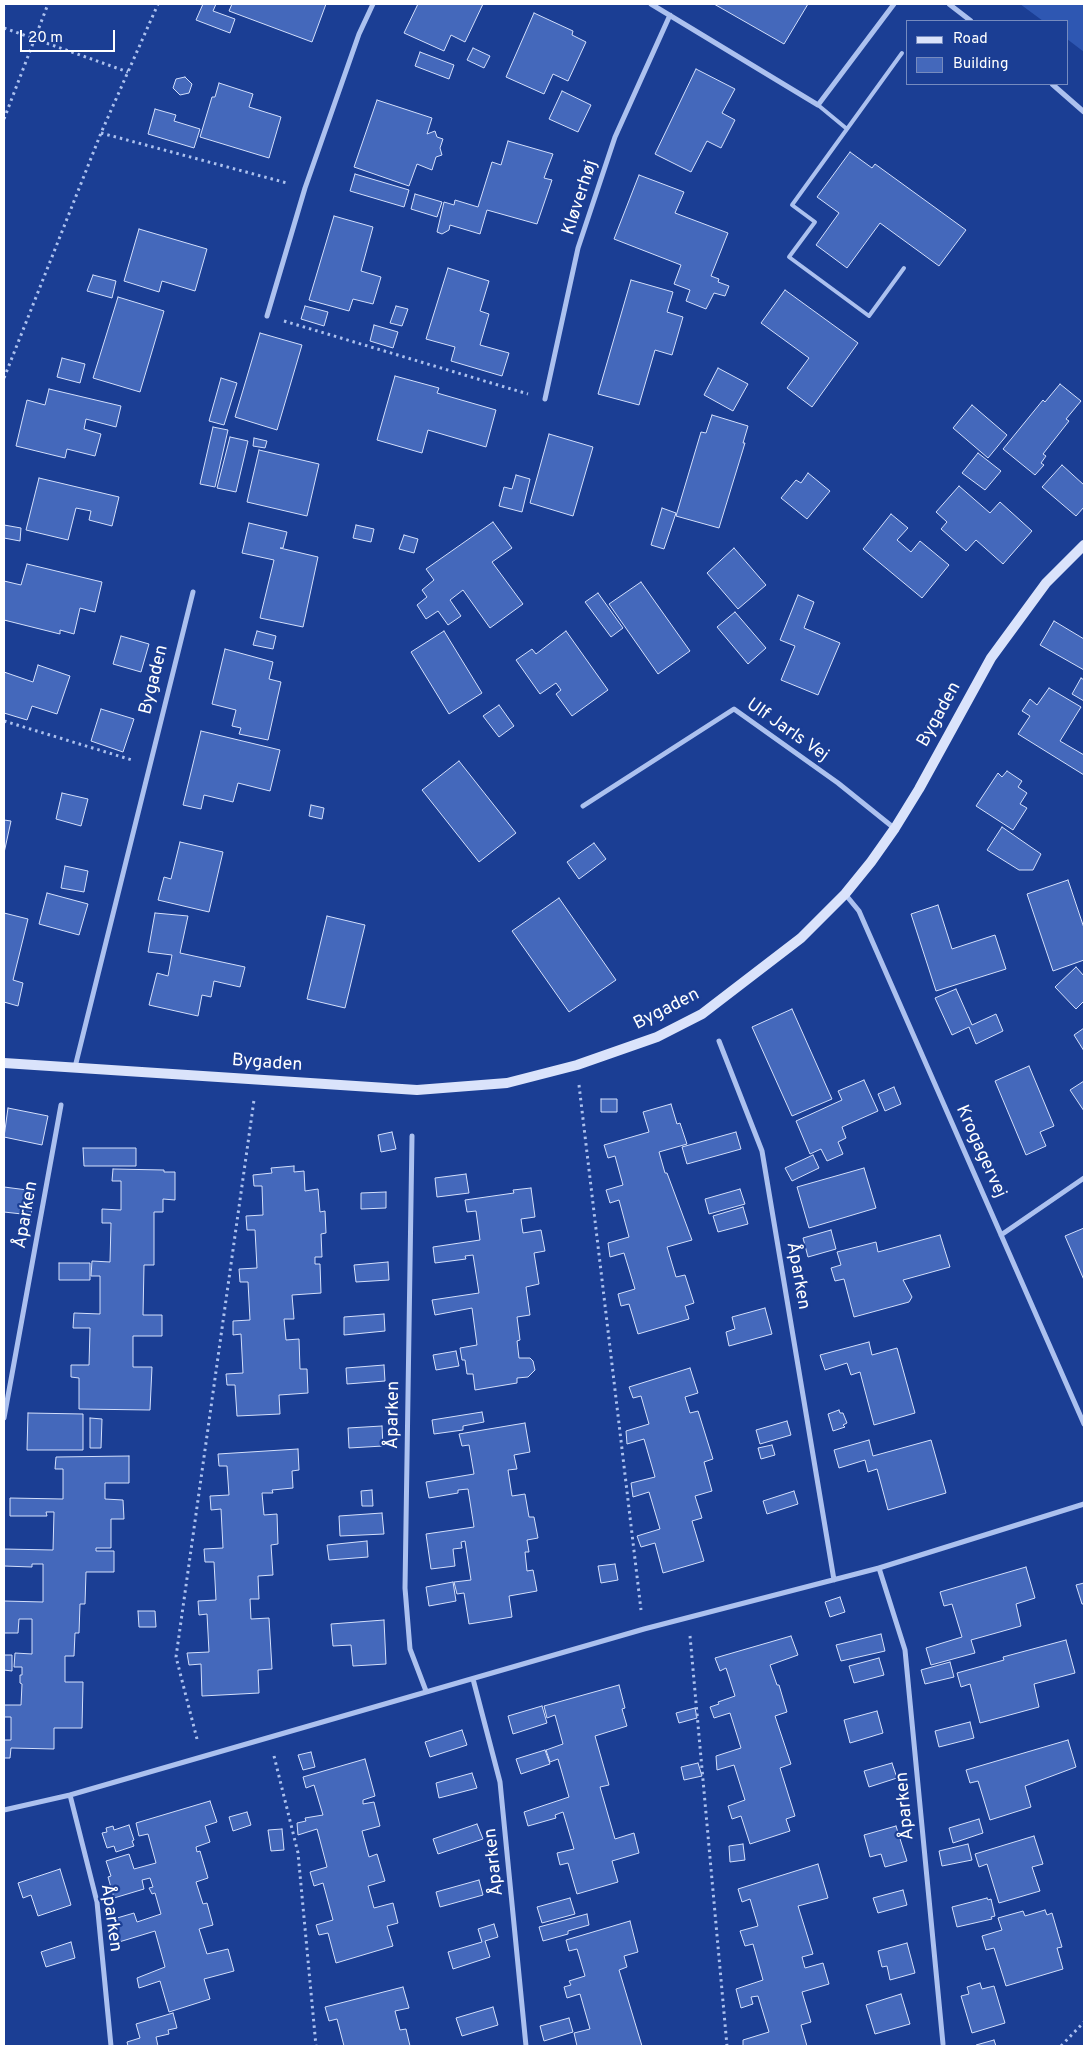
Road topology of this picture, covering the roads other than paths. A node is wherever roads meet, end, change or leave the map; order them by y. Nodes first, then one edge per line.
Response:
1 (373, 4) edge
2 (651, 4) edge
3 (894, 4) edge
4 (948, 4) edge
5 (670, 15) junction
6 (970, 20) edge
7 (902, 52) dead end
8 (1053, 85) edge
9 (818, 105) junction
10 (1084, 112) edge
11 (847, 129) junction
12 (904, 268) dead end
13 (267, 316) road end
14 (545, 399) road end
15 (1084, 545) edge
16 (193, 592) dead end
17 (584, 806) dead end
18 (895, 828) junction
19 (845, 894) junction
20 (719, 1041) dead end
21 (4, 1063) edge
22 (75, 1067) junction
23 (61, 1105) dead end
24 (412, 1136) dead end
25 (1084, 1178) edge
26 (1001, 1235) junction
27 (4, 1418) edge
28 (1084, 1424) edge
29 (1084, 1504) edge
30 (879, 1568) junction
31 (834, 1580) junction
32 (473, 1679) junction
33 (426, 1691) junction
34 (70, 1795) junction
35 (4, 1810) edge
36 (943, 2044) dead end
37 (111, 2046) edge
38 (526, 2046) edge

1 - 13 street
2 - 5 street
3 - 9 street
4 - 6 street
5 - 9 street
5 - 14 street, Kløverhøj
7 - 11 lane
8 - 10 street
9 - 11 lane
11 - 12 lane
15 - 18 street, Bygaden
16 - 22 street, Bygaden
17 - 18 street, Ulf Jarls Vej
18 - 19 street, Bygaden
19 - 22 street, Bygaden
19 - 26 street, Krogagervej
20 - 31 street, Åparken
21 - 22 street, Bygaden
23 - 27 street, Åparken
24 - 33 street, Åparken
25 - 26 street
26 - 28 street, Krogagervej
29 - 30 street
30 - 31 street
30 - 36 street, Åparken
31 - 32 street
32 - 33 street
32 - 38 street, Åparken
33 - 34 street
34 - 35 street
34 - 37 street, Åparken

